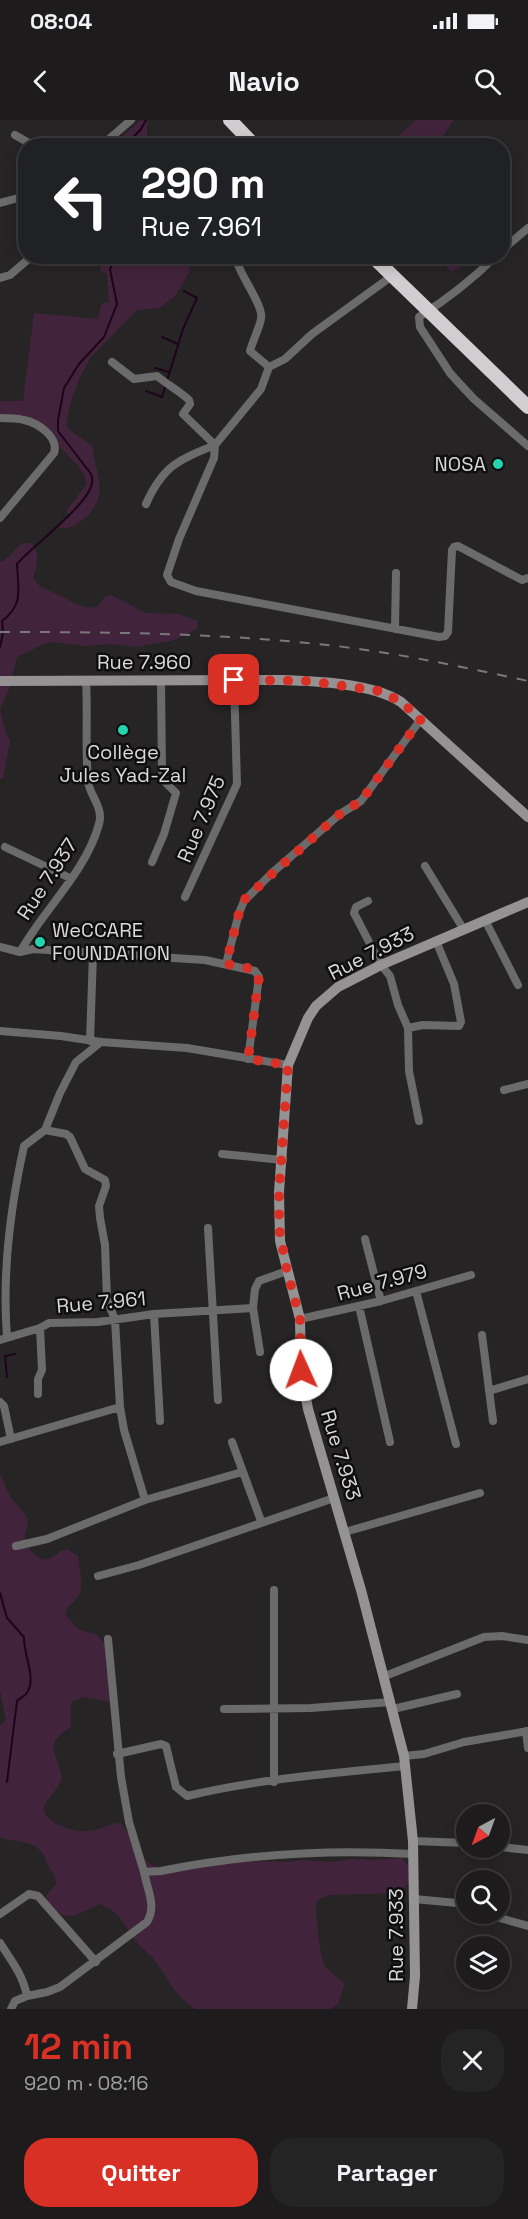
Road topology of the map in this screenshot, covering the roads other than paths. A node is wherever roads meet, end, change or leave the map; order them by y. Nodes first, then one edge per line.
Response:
1 (131, 120) edge
2 (230, 120) edge
3 (15, 135) dead end
4 (20, 138) edge
5 (110, 138) edge
6 (247, 138) edge
7 (18, 198) edge
8 (0, 203) edge
9 (528, 228) edge
10 (510, 243) edge
11 (23, 264) edge
12 (238, 264) edge
13 (380, 264) edge
14 (488, 264) edge
15 (392, 276) junction
16 (0, 278) edge
17 (428, 311) junction
18 (112, 362) dead end
19 (269, 367) junction
20 (528, 407) edge
21 (0, 418) edge
22 (215, 445) junction
23 (528, 446) edge
24 (146, 504) dead end
25 (0, 518) edge
26 (396, 573) dead end
27 (528, 578) edge
28 (395, 629) junction
29 (86, 680) junction
30 (234, 680) junction
31 (0, 681) edge
32 (161, 681) junction
33 (421, 719) junction
34 (528, 817) edge
35 (5, 847) dead end
36 (152, 861) dead end
37 (425, 866) dead end
38 (70, 878) junction
39 (185, 897) dead end
40 (368, 901) dead end
41 (528, 902) edge
42 (486, 922) junction
43 (464, 930) junction
44 (436, 941) junction
45 (0, 947) edge
46 (20, 952) junction
47 (93, 954) junction
48 (226, 964) junction
49 (381, 965) junction
50 (518, 985) dead end
51 (408, 1028) junction
52 (0, 1031) edge
53 (90, 1041) junction
54 (101, 1042) junction
55 (248, 1059) junction
56 (288, 1065) junction
57 (528, 1084) edge
58 (504, 1090) dead end
59 (419, 1121) dead end
60 (45, 1131) junction
61 (222, 1154) dead end
62 (283, 1160) junction
63 (208, 1228) dead end
64 (365, 1239) dead end
65 (3, 1253) edge
66 (287, 1271) junction
67 (471, 1275) dead end
68 (416, 1291) junction
69 (381, 1301) junction
70 (359, 1306) junction
71 (253, 1308) junction
72 (213, 1309) junction
73 (154, 1314) junction
74 (300, 1319) junction
75 (115, 1320) junction
76 (40, 1329) junction
77 (482, 1335) dead end
78 (4, 1339) edge
79 (260, 1352) dead end
80 (528, 1379) edge
81 (489, 1391) junction
82 (38, 1394) dead end
83 (218, 1400) dead end
84 (0, 1402) edge
85 (120, 1407) junction
86 (160, 1421) dead end
87 (493, 1421) dead end
88 (11, 1439) junction
89 (0, 1442) edge
90 (232, 1442) dead end
91 (390, 1442) dead end
92 (456, 1444) dead end
93 (242, 1472) junction
94 (480, 1493) dead end
95 (334, 1498) junction
96 (145, 1500) junction
97 (261, 1521) junction
98 (345, 1533) junction
99 (16, 1546) dead end
100 (98, 1576) dead end
101 (274, 1590) dead end
102 (108, 1639) dead end
103 (528, 1640) edge
104 (385, 1676) junction
105 (457, 1694) dead end
106 (392, 1705) junction
107 (274, 1707) junction
108 (224, 1709) dead end
109 (527, 1731) edge
110 (528, 1748) edge
111 (117, 1754) junction
112 (405, 1761) junction
113 (274, 1782) junction
114 (413, 1841) junction
115 (456, 1843) edge
116 (510, 1848) edge
117 (528, 1850) edge
118 (413, 1854) junction
119 (144, 1872) junction
120 (414, 1899) junction
121 (456, 1903) edge
122 (0, 1914) edge
123 (510, 1921) edge
124 (528, 1926) edge
125 (0, 1943) edge
126 (96, 1962) junction
127 (27, 1996) junction
128 (11, 2009) edge
129 (412, 2009) edge

1 - 5 street
2 - 6 highway
3 - 4 street
7 - 8 street
9 - 10 street
11 - 16 street
12 - 19 street
13 - 15 highway
14 - 17 street
15 - 17 highway
15 - 19 street
17 - 20 highway
17 - 23 street
18 - 22 street
19 - 22 street
21 - 25 street
22 - 24 street
22 - 28 street
26 - 28 street
27 - 28 street
29 - 31 street, Rue 7.960
29 - 32 street, Rue 7.960
29 - 38 street, Rue 7.937
30 - 32 street, Rue 7.960
30 - 33 street, Rue 7.960
30 - 39 street, Rue 7.975
32 - 36 street
33 - 34 street, Rue 7.960
33 - 48 street
35 - 38 street
37 - 43 street
38 - 46 street, Rue 7.937
40 - 49 street
41 - 42 street, Rue 7.933
42 - 43 street, Rue 7.933
42 - 50 street
43 - 44 street, Rue 7.933
44 - 49 street, Rue 7.933
44 - 51 street
45 - 46 street
46 - 47 street, Rue 7.937
47 - 48 street, Rue 7.937
47 - 53 street
48 - 55 street, Rue 7.937
49 - 51 street
49 - 56 street, Rue 7.933
51 - 59 street
52 - 53 street
53 - 54 street
54 - 55 street
54 - 60 street, Rue 7.961
55 - 56 street
56 - 62 street, Rue 7.933
57 - 58 street
60 - 65 street, Rue 7.961
60 - 75 street
61 - 62 street
62 - 66 street, Rue 7.933
63 - 72 street
64 - 69 street
65 - 78 street, Rue 7.961
66 - 71 street
66 - 74 street, Rue 7.933
67 - 68 street, Rue 7.979
68 - 69 street, Rue 7.979
68 - 92 street
69 - 70 street, Rue 7.979
70 - 74 street, Rue 7.979
70 - 91 street
71 - 72 street, Rue 7.961
71 - 79 street
72 - 73 street, Rue 7.961
72 - 83 street
73 - 75 street, Rue 7.961
73 - 86 street
74 - 95 street, Rue 7.933
75 - 76 street, Rue 7.961
75 - 85 street
76 - 78 street, Rue 7.961
76 - 82 street
77 - 81 street
80 - 81 street
81 - 87 street
84 - 88 street
85 - 88 street
85 - 96 street
88 - 89 street
90 - 93 street
93 - 96 street
93 - 97 street
94 - 98 street
95 - 97 street
95 - 98 street, Rue 7.933
96 - 99 street
97 - 100 street
98 - 104 street, Rue 7.933
101 - 107 street
102 - 111 street
103 - 104 street
104 - 106 street, Rue 7.933
105 - 106 street
106 - 107 street
106 - 112 street, Rue 7.933
107 - 108 street
107 - 113 street
109 - 110 street
109 - 112 street
111 - 113 street
111 - 119 street
112 - 113 street
112 - 114 street, Rue 7.933
114 - 115 street
114 - 118 street, Rue 7.933
116 - 117 street
118 - 119 street
118 - 120 street, Rue 7.933
119 - 126 street
120 - 121 street
120 - 129 street, Rue 7.933
122 - 126 street
123 - 124 street
125 - 127 street
126 - 127 street
127 - 128 street

